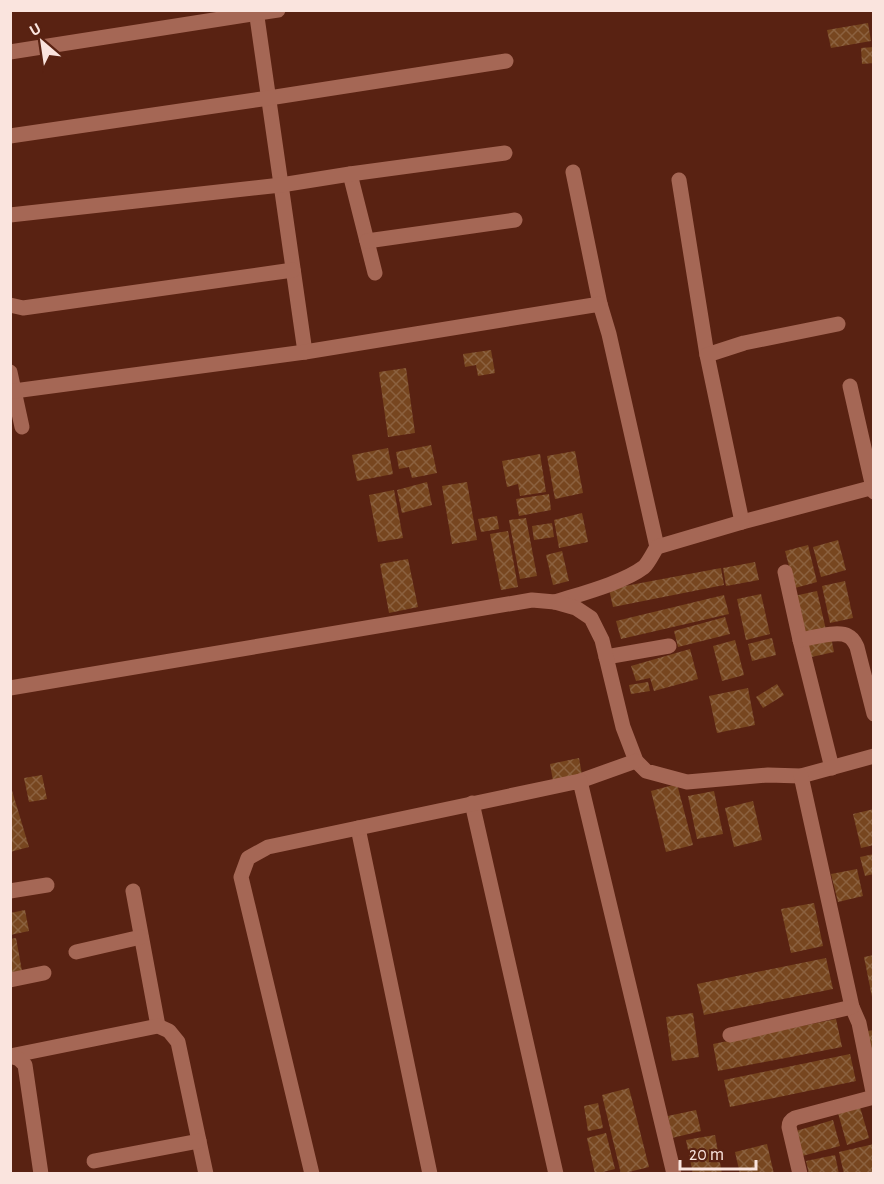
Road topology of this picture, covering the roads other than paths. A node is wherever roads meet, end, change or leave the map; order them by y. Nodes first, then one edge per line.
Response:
1 (278, 10) edge
2 (256, 12) edge
3 (10, 52) edge
4 (506, 61) dead end
5 (269, 98) junction
6 (10, 136) edge
7 (505, 153) dead end
8 (573, 172) dead end
9 (350, 174) junction
10 (679, 180) dead end
11 (281, 185) junction
12 (10, 215) edge
13 (515, 220) dead end
14 (367, 241) junction
15 (293, 270) junction
16 (375, 273) dead end
17 (600, 304) junction
18 (10, 305) edge
19 (838, 324) dead end
20 (305, 352) junction
21 (707, 355) junction
22 (10, 372) edge
23 (850, 386) dead end
24 (14, 391) junction
25 (22, 427) dead end
26 (873, 489) edge
27 (742, 522) junction
28 (657, 547) junction
29 (785, 572) dead end
30 (555, 602) junction
31 (800, 640) junction
32 (669, 646) dead end
33 (606, 657) junction
34 (10, 688) edge
35 (873, 714) edge
36 (873, 756) edge
37 (636, 761) junction
38 (832, 768) junction
39 (801, 776) junction
40 (580, 781) junction
41 (472, 803) junction
42 (357, 828) junction
43 (47, 885) dead end
44 (10, 891) edge
45 (132, 891) dead end
46 (141, 937) junction
47 (76, 952) dead end
48 (44, 973) dead end
49 (10, 980) edge
50 (852, 1007) junction
51 (866, 1022) edge
52 (158, 1026) junction
53 (730, 1035) dead end
54 (10, 1056) edge
55 (873, 1097) edge
56 (199, 1141) junction
57 (93, 1161) dead end
58 (41, 1173) edge
59 (206, 1173) edge
60 (312, 1173) edge
61 (430, 1173) edge
62 (556, 1173) edge
63 (674, 1173) edge
64 (800, 1173) edge

1 - 2 street
2 - 3 street
2 - 5 street
4 - 5 street
5 - 6 street
5 - 11 street
7 - 9 street
8 - 17 street
9 - 11 street
9 - 14 street
10 - 21 street
11 - 12 street
11 - 15 street
13 - 14 street
14 - 16 street
15 - 18 street
15 - 20 street
17 - 20 street
17 - 28 street
19 - 21 street
20 - 24 street
21 - 27 street
22 - 24 street
23 - 26 street
24 - 25 street
26 - 27 street
27 - 28 street
28 - 30 street
29 - 31 street
30 - 33 street
30 - 34 street
31 - 35 street
31 - 38 street
32 - 33 street
33 - 37 street
36 - 38 street
37 - 39 street
37 - 40 street
38 - 39 street
39 - 50 street
40 - 41 street
40 - 63 street
41 - 42 street
41 - 62 street
42 - 60 street
42 - 61 street
43 - 44 street
45 - 46 street
46 - 47 street
46 - 52 street
48 - 49 street
50 - 51 street
50 - 53 street
51 - 55 street
52 - 54 street
52 - 56 street
54 - 58 street
55 - 64 street
56 - 57 street
56 - 59 street

